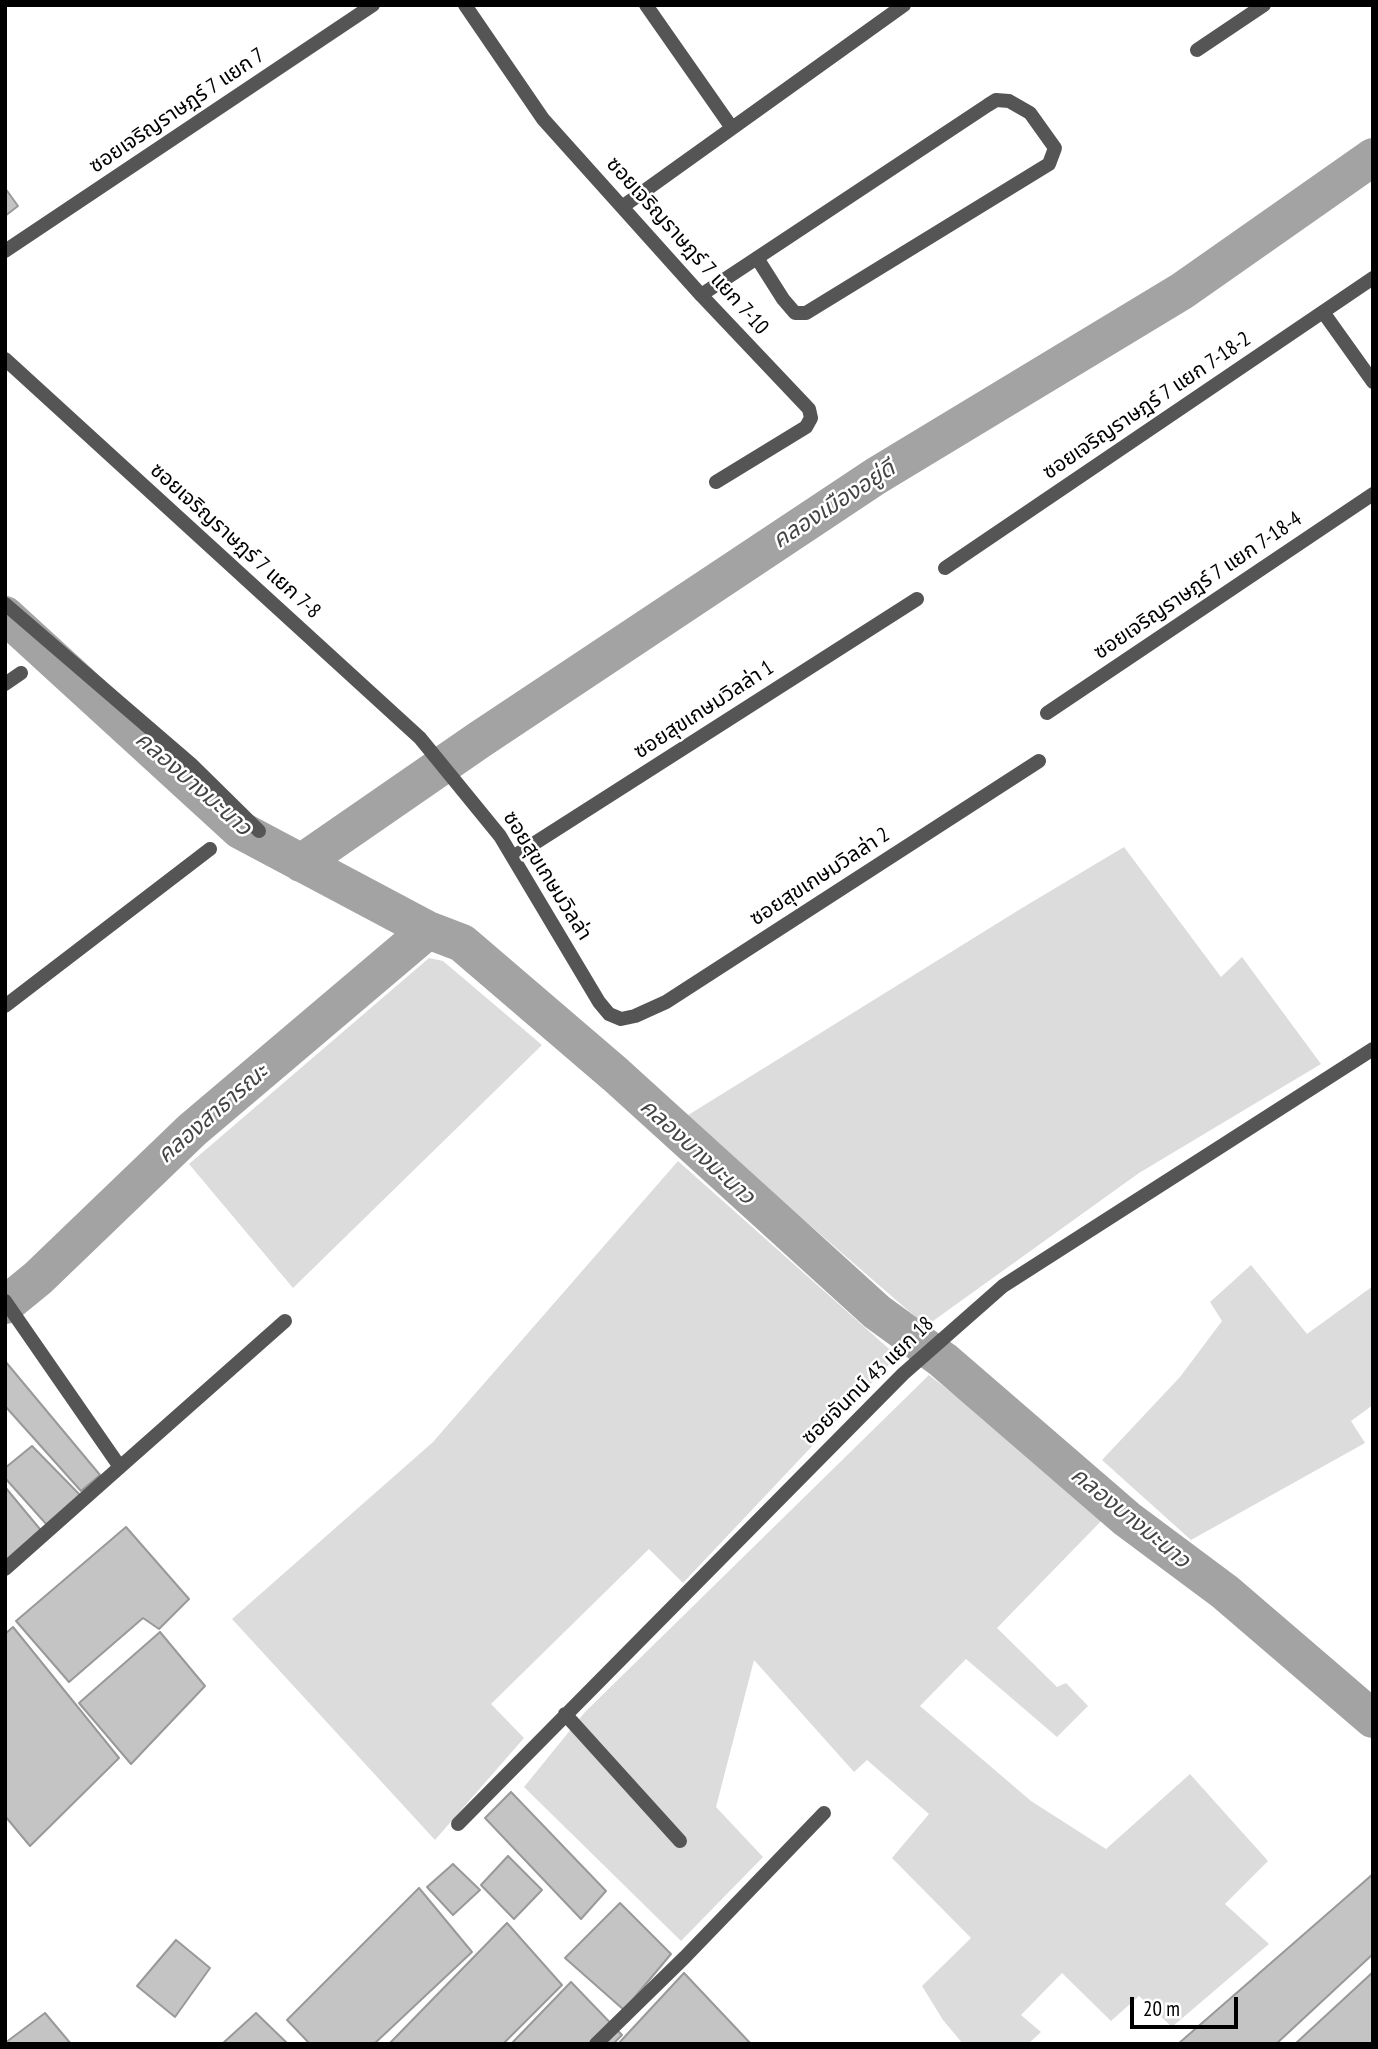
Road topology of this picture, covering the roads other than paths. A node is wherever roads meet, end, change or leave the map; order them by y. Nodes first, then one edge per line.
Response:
1 (373, 5) edge
2 (465, 5) edge
3 (646, 5) edge
4 (904, 5) edge
5 (1264, 5) edge
6 (1197, 50) dead end
7 (732, 128) junction
8 (622, 207) junction
9 (5, 251) edge
10 (757, 258) junction
11 (1373, 278) edge
12 (701, 295) junction
13 (1323, 312) junction
14 (5, 359) edge
15 (1373, 382) edge
16 (716, 482) dead end
17 (1373, 494) edge
18 (945, 568) dead end
19 (917, 599) dead end
20 (5, 604) edge
21 (22, 673) dead end
22 (5, 684) edge
23 (1047, 713) dead end
24 (435, 756) joint
25 (1039, 761) dead end
26 (259, 831) dead end
27 (210, 849) dead end
28 (513, 857) junction
29 (5, 1006) edge
30 (621, 1019) joint
31 (1373, 1049) edge
32 (5, 1301) edge
33 (285, 1321) dead end
34 (120, 1467) junction
35 (5, 1569) edge
36 (565, 1714) junction
37 (824, 1813) dead end
38 (458, 1824) dead end
39 (681, 1842) dead end
40 (596, 2044) edge

1 - 9 street, ซอยเจริญราษฎร์ 7 แยก 7
2 - 8 street, ซอยเจริญราษฎร์ 7 แยก 7-10
3 - 7 street
4 - 7 street
5 - 6 street
7 - 8 street
8 - 12 street, ซอยเจริญราษฎร์ 7 แยก 7-10
10 - 10 street
10 - 12 street
11 - 13 street, ซอยเจริญราษฎร์ 7 แยก 7-18-2
12 - 16 street, ซอยเจริญราษฎร์ 7 แยก 7-10
13 - 15 street
13 - 18 street, ซอยเจริญราษฎร์ 7 แยก 7-18-2
14 - 24 street, ซอยเจริญราษฎร์ 7 แยก 7-8
17 - 23 street, ซอยเจริญราษฎร์ 7 แยก 7-18-4
19 - 28 street, ซอยสุขเกษมวิลล่า 1
20 - 26 street
21 - 22 street
24 - 28 street, ซอยสุขเกษมวิลล่า
25 - 30 street, ซอยสุขเกษมวิลล่า 2
27 - 29 street
28 - 30 street, ซอยสุขเกษมวิลล่า
31 - 36 street, ซอยจันทน์ 43 แยก 18
32 - 34 street
33 - 34 street
34 - 35 street
36 - 38 street, ซอยจันทน์ 43 แยก 18
36 - 39 street
37 - 40 street

